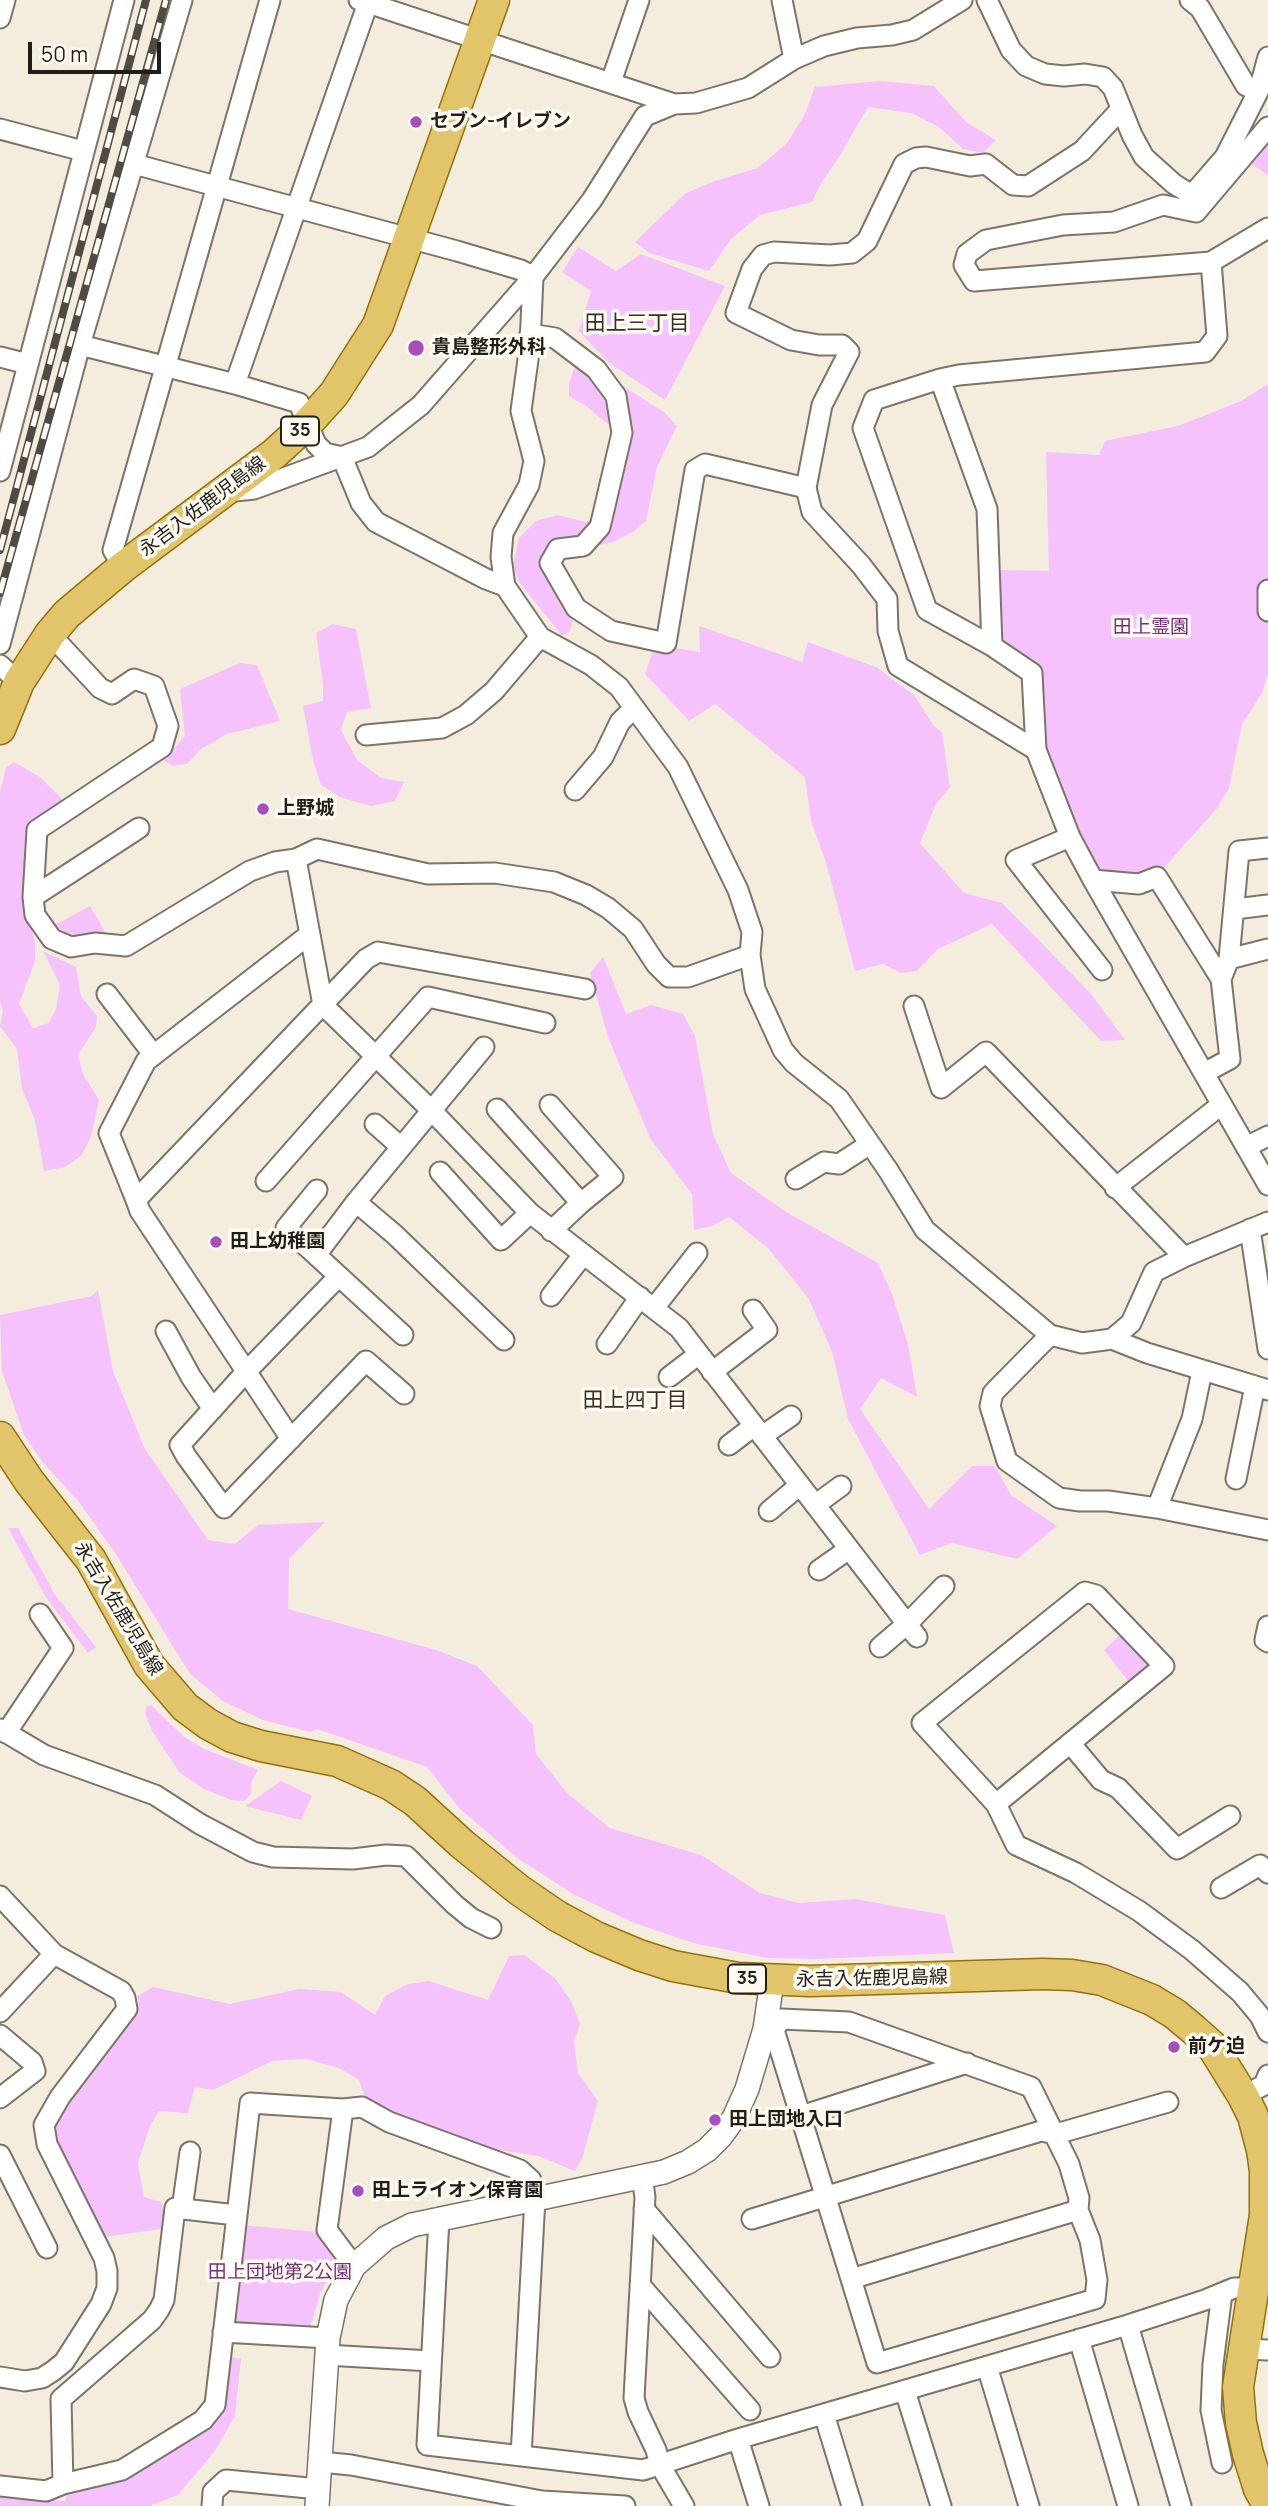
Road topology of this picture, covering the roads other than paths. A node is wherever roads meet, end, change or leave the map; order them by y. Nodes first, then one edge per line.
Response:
1 (5, 0) edge
2 (124, 0) edge
3 (182, 0) edge
4 (270, 0) edge
5 (494, 0) edge
6 (639, 0) edge
7 (782, 0) edge
8 (962, 0) edge
9 (987, 0) edge
10 (1190, 0) edge
11 (365, 1) edge
12 (0, 18) edge
13 (481, 39) junction
14 (1268, 57) edge
15 (794, 59) junction
16 (611, 82) junction
17 (1259, 90) junction
18 (674, 104) junction
19 (1121, 109) junction
20 (1268, 127) edge
21 (0, 129) edge
22 (83, 151) junction
23 (134, 164) junction
24 (216, 186) junction
25 (297, 208) junction
26 (1268, 228) edge
27 (410, 238) junction
28 (1211, 262) junction
29 (533, 277) junction
30 (530, 334) junction
31 (80, 345) junction
32 (0, 357) edge
33 (28, 364) junction
34 (164, 367) junction
35 (940, 379) junction
36 (235, 384) junction
37 (307, 424) junction
38 (342, 457) junction
39 (0, 471) edge
40 (806, 488) junction
41 (222, 492) junction
42 (122, 567) junction
43 (505, 586) junction
44 (1268, 590) edge
45 (1268, 611) edge
46 (50, 634) junction
47 (540, 638) junction
48 (0, 644) edge
49 (992, 646) junction
50 (10, 673) edge
51 (634, 708) junction
52 (1, 721) edge
53 (366, 735) dead end
54 (1036, 750) junction
55 (575, 790) dead end
56 (139, 828) dead end
57 (1070, 837) junction
58 (1268, 848) edge
59 (296, 859) junction
60 (1093, 880) junction
61 (33, 897) junction
62 (1268, 905) edge
63 (1235, 909) junction
64 (310, 934) junction
65 (1268, 949) edge
66 (750, 955) junction
67 (1229, 958) junction
68 (1101, 970) dead end
69 (1221, 979) junction
70 (585, 989) dead end
71 (107, 993) dead end
72 (323, 1005) junction
73 (914, 1006) dead end
74 (545, 1023) dead end
75 (484, 1047) dead end
76 (148, 1049) junction
77 (375, 1057) junction
78 (128, 1066) dead end
79 (1204, 1073) junction
80 (550, 1104) dead end
81 (1221, 1105) junction
82 (497, 1109) dead end
83 (431, 1110) junction
84 (375, 1124) dead end
85 (1268, 1136) edge
86 (870, 1144) junction
87 (401, 1147) junction
88 (1246, 1147) junction
89 (440, 1172) dead end
90 (796, 1179) dead end
91 (266, 1181) dead end
92 (1268, 1185) edge
93 (1115, 1188) junction
94 (317, 1190) dead end
95 (136, 1200) junction
96 (356, 1202) junction
97 (581, 1203) junction
98 (530, 1213) junction
99 (1259, 1226) edge
100 (551, 1231) junction
101 (697, 1253) dead end
102 (316, 1255) junction
103 (583, 1255) junction
104 (1184, 1257) junction
105 (339, 1276) junction
106 (551, 1296) dead end
107 (647, 1303) junction
108 (753, 1310) dead end
109 (166, 1331) dead end
110 (403, 1335) dead end
111 (1050, 1335) junction
112 (1112, 1339) junction
113 (504, 1340) dead end
114 (607, 1344) dead end
115 (1268, 1349) edge
116 (699, 1354) junction
117 (1202, 1371) junction
118 (246, 1372) junction
119 (712, 1372) junction
120 (669, 1377) dead end
121 (1261, 1388) edge
122 (404, 1394) dead end
123 (213, 1409) junction
124 (791, 1416) dead end
125 (758, 1431) junction
126 (0, 1437) edge
127 (291, 1439) junction
128 (729, 1445) dead end
129 (1236, 1479) dead end
130 (800, 1485) junction
131 (841, 1486) dead end
132 (815, 1505) junction
133 (1157, 1508) junction
134 (769, 1511) dead end
135 (1268, 1530) edge
136 (849, 1549) junction
137 (819, 1570) dead end
138 (944, 1586) dead end
139 (40, 1614) dead end
140 (1268, 1626) edge
141 (912, 1631) junction
142 (1268, 1642) edge
143 (880, 1647) dead end
144 (3, 1731) edge
145 (1070, 1743) junction
146 (996, 1804) junction
147 (1230, 1816) dead end
148 (1268, 1873) edge
149 (1221, 1888) dead end
150 (0, 1896) edge
151 (491, 1928) dead end
152 (54, 1954) junction
153 (772, 1981) junction
154 (0, 2012) edge
155 (769, 2029) junction
156 (1268, 2032) edge
157 (0, 2035) edge
158 (967, 2063) junction
159 (1268, 2075) edge
160 (1243, 2096) junction
161 (0, 2098) edge
162 (1168, 2102) dead end
163 (343, 2109) junction
164 (801, 2116) junction
165 (1056, 2134) junction
166 (190, 2152) dead end
167 (0, 2155) edge
168 (642, 2177) junction
169 (826, 2197) junction
170 (535, 2198) junction
171 (182, 2209) junction
172 (645, 2209) junction
173 (1078, 2210) junction
174 (236, 2215) junction
175 (1267, 2215) edge
176 (439, 2218) junction
177 (752, 2219) dead end
178 (47, 2248) dead end
179 (354, 2266) junction
180 (851, 2279) junction
181 (640, 2285) junction
182 (1252, 2288) junction
183 (1222, 2293) junction
184 (1128, 2325) junction
185 (223, 2332) junction
186 (1079, 2339) junction
187 (327, 2346) junction
188 (1255, 2350) edge
189 (770, 2357) dead end
190 (431, 2361) junction
191 (987, 2366) junction
192 (0, 2377) edge
193 (905, 2391) junction
194 (750, 2410) dead end
195 (824, 2414) junction
196 (738, 2440) junction
197 (521, 2456) junction
198 (321, 2462) junction
199 (1222, 2463) dead end
200 (660, 2465) junction
201 (62, 2484) junction
202 (0, 2486) edge
203 (1265, 2493) edge
204 (318, 2497) edge
205 (542, 2503) edge
206 (212, 2506) edge
207 (625, 2506) edge
208 (684, 2506) edge
209 (759, 2506) edge
210 (852, 2506) edge
211 (941, 2506) edge
212 (1029, 2506) edge
213 (1128, 2506) edge
214 (1181, 2506) edge

1 - 12 street
2 - 22 street
3 - 23 street
4 - 24 street
5 - 13 main road, 永吉入佐鹿児島線 / 35
6 - 16 street
7 - 15 street
8 - 15 street
9 - 19 street
10 - 17 street
11 - 13 street
11 - 25 street
13 - 16 street
13 - 27 main road, 永吉入佐鹿児島線 / 35
14 - 17 street
15 - 18 street
16 - 18 street
17 - 19 street
18 - 29 street
19 - 40 street
20 - 28 street
21 - 22 street
22 - 33 street
23 - 24 street
23 - 31 street
24 - 25 street
24 - 34 street
25 - 27 street
25 - 36 street
26 - 28 street
27 - 29 street
27 - 37 main road, 永吉入佐鹿児島線 / 35
28 - 35 street
29 - 30 street
29 - 38 street
30 - 40 street
30 - 43 street
31 - 34 street
31 - 48 street
32 - 33 street
33 - 39 street
34 - 36 street
34 - 42 street
35 - 49 street
35 - 49 street
36 - 37 street
37 - 38 street
37 - 41 main road, 永吉入佐鹿児島線 / 35
38 - 41 street
38 - 43 street
40 - 54 street
41 - 42 main road, 永吉入佐鹿児島線 / 35
42 - 46 main road, 永吉入佐鹿児島線 / 35
43 - 47 street
44 - 45 street
46 - 50 main road, 永吉入佐鹿児島線 / 35
46 - 61 street
47 - 51 street
47 - 53 street
49 - 54 street
50 - 52 main road, 永吉入佐鹿児島線 / 35
51 - 55 street
51 - 66 street
54 - 57 street
56 - 61 street
57 - 60 street
57 - 68 street
58 - 63 street
59 - 61 street
59 - 64 street
59 - 66 street
60 - 69 street
60 - 79 street
62 - 63 street
63 - 67 street
64 - 72 street
64 - 76 street
65 - 67 street
66 - 86 street
67 - 69 street
69 - 79 street
70 - 72 street
71 - 76 street
72 - 77 street
72 - 95 street
73 - 93 street
74 - 77 street
75 - 83 street
76 - 78 street
76 - 95 street
77 - 83 street
77 - 91 street
79 - 81 street
80 - 97 street
81 - 88 street
81 - 93 street
82 - 97 street
83 - 87 street
83 - 98 street
84 - 87 street
85 - 88 street
86 - 90 street
86 - 111 street
87 - 96 street
88 - 92 street
89 - 98 street
93 - 104 street
94 - 102 street
95 - 118 street
96 - 102 street
96 - 113 street
97 - 100 street
98 - 100 street
99 - 104 street
99 - 115 street
100 - 103 street
101 - 107 street
102 - 105 street
103 - 106 street
103 - 107 street
104 - 112 street
105 - 110 street
105 - 118 street
107 - 114 street
107 - 116 street
108 - 119 street
109 - 123 street
111 - 112 street
111 - 133 street
112 - 117 street
116 - 119 street
116 - 120 street
117 - 121 street
117 - 133 street
118 - 123 street
118 - 127 street
119 - 125 street
121 - 129 street
122 - 127 street
123 - 127 street
124 - 125 street
125 - 128 street
125 - 130 street
126 - 153 main road, 永吉入佐鹿児島線 / 35
130 - 132 street
130 - 134 street
131 - 132 street
132 - 136 street
133 - 135 street
136 - 137 street
136 - 141 street
138 - 141 street
139 - 144 street
140 - 142 street
141 - 143 street
144 - 151 street
145 - 146 street
145 - 146 street
145 - 147 street
146 - 156 street
148 - 149 street
150 - 152 street
152 - 154 street
152 - 192 street
153 - 155 street
153 - 160 main road, 永吉入佐鹿児島線 / 35
155 - 158 street
155 - 164 street
155 - 168 street
157 - 161 street
158 - 164 street
158 - 165 street
159 - 160 street
160 - 175 main road, 永吉入佐鹿児島線 / 35
162 - 165 street
163 - 170 street
163 - 174 street
163 - 179 street
164 - 169 street
165 - 169 street
165 - 173 street
166 - 171 street
167 - 178 street
168 - 170 street
168 - 172 street
169 - 177 street
169 - 180 street
170 - 176 street
170 - 197 street
171 - 174 street
171 - 201 street
172 - 181 street
172 - 189 street
173 - 180 street
173 - 180 street
174 - 185 street
175 - 182 main road, 永吉入佐鹿児島線 / 35
176 - 179 street
176 - 190 street
179 - 187 street
181 - 194 street
181 - 200 street
182 - 183 street
182 - 188 main road, 永吉入佐鹿児島線 / 35
183 - 184 street
183 - 199 street
184 - 186 street
184 - 214 street
185 - 187 street
185 - 201 street
186 - 191 street
186 - 213 street
187 - 190 street
187 - 198 street
188 - 203 main road, 永吉入佐鹿児島線 / 35
190 - 197 street
191 - 193 street
191 - 212 street
193 - 195 street
193 - 211 street
195 - 196 street
195 - 210 street
196 - 200 street
196 - 209 street
197 - 200 street
198 - 204 street
198 - 205 street
200 - 208 street
201 - 202 street
204 - 206 street
205 - 207 street

